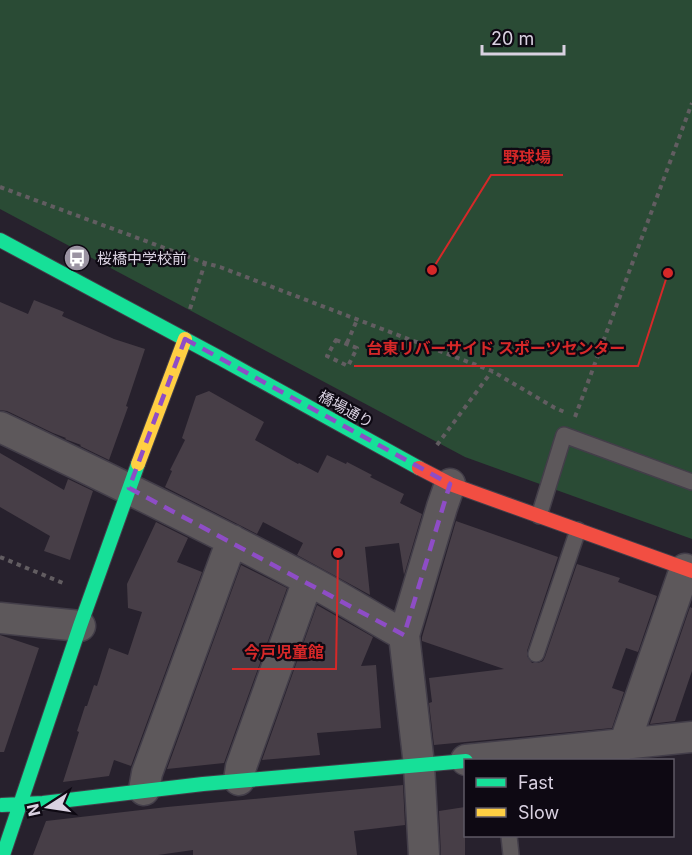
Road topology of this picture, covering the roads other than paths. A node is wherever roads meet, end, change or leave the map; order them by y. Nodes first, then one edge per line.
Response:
1 (0, 240) edge
2 (185, 339) junction
3 (0, 427) edge
4 (692, 482) edge
5 (450, 484) junction
6 (129, 488) junction
7 (539, 516) junction
8 (578, 530) junction
9 (232, 540) junction
10 (688, 570) edge
11 (308, 580) junction
12 (0, 618) edge
13 (80, 626) junction
14 (404, 635) junction
15 (536, 654) dead end
16 (692, 737) edge
17 (624, 745) junction
18 (499, 759) edge
19 (464, 760) edge
20 (419, 765) junction
21 (239, 780) junction
22 (144, 790) junction
23 (0, 805) edge
24 (20, 805) junction
25 (508, 837) edge
26 (3, 855) edge
27 (424, 855) edge
28 (511, 855) edge

1 - 2 street, 橋場通り
2 - 5 street, 橋場通り
2 - 6 street
3 - 6 street
4 - 7 lane
5 - 7 street, 橋場通り
5 - 14 street
6 - 9 street
6 - 13 street
7 - 8 street, 橋場通り
8 - 10 street, 橋場通り
8 - 15 lane
9 - 11 street
9 - 22 street
10 - 17 street
11 - 14 street
11 - 21 street
12 - 13 street
13 - 24 street
14 - 20 street
16 - 17 street
17 - 18 street
19 - 20 street
20 - 21 street
20 - 27 street
21 - 22 street
22 - 24 street
23 - 24 street
24 - 26 street
25 - 28 lane

